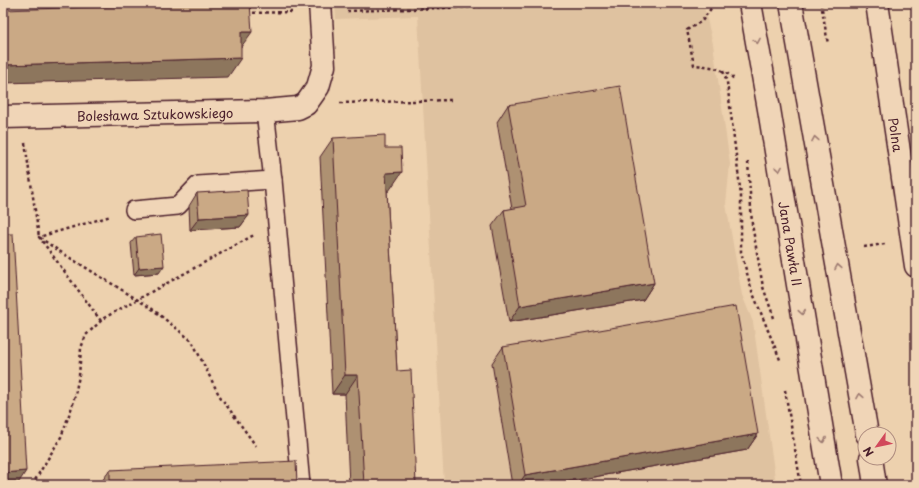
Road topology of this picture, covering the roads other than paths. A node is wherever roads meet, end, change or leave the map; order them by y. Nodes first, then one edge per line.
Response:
1 (750, 3) edge
2 (791, 3) edge
3 (876, 3) edge
4 (320, 7) edge
5 (265, 111) junction
6 (12, 117) edge
7 (273, 180) junction
8 (134, 210) road end
9 (916, 266) edge
10 (866, 426) edge
11 (872, 466) edge
12 (302, 485) edge
13 (831, 485) edge
14 (875, 485) edge

1 -> 13 street, Jana Pawła II
10 -> 2 street
3 - 9 street, Polna
4 - 5 street, Bolesława Sztukowskiego
5 - 6 street, Bolesława Sztukowskiego
5 - 7 lane
7 - 8 lane
7 - 12 lane
11 - 14 street

